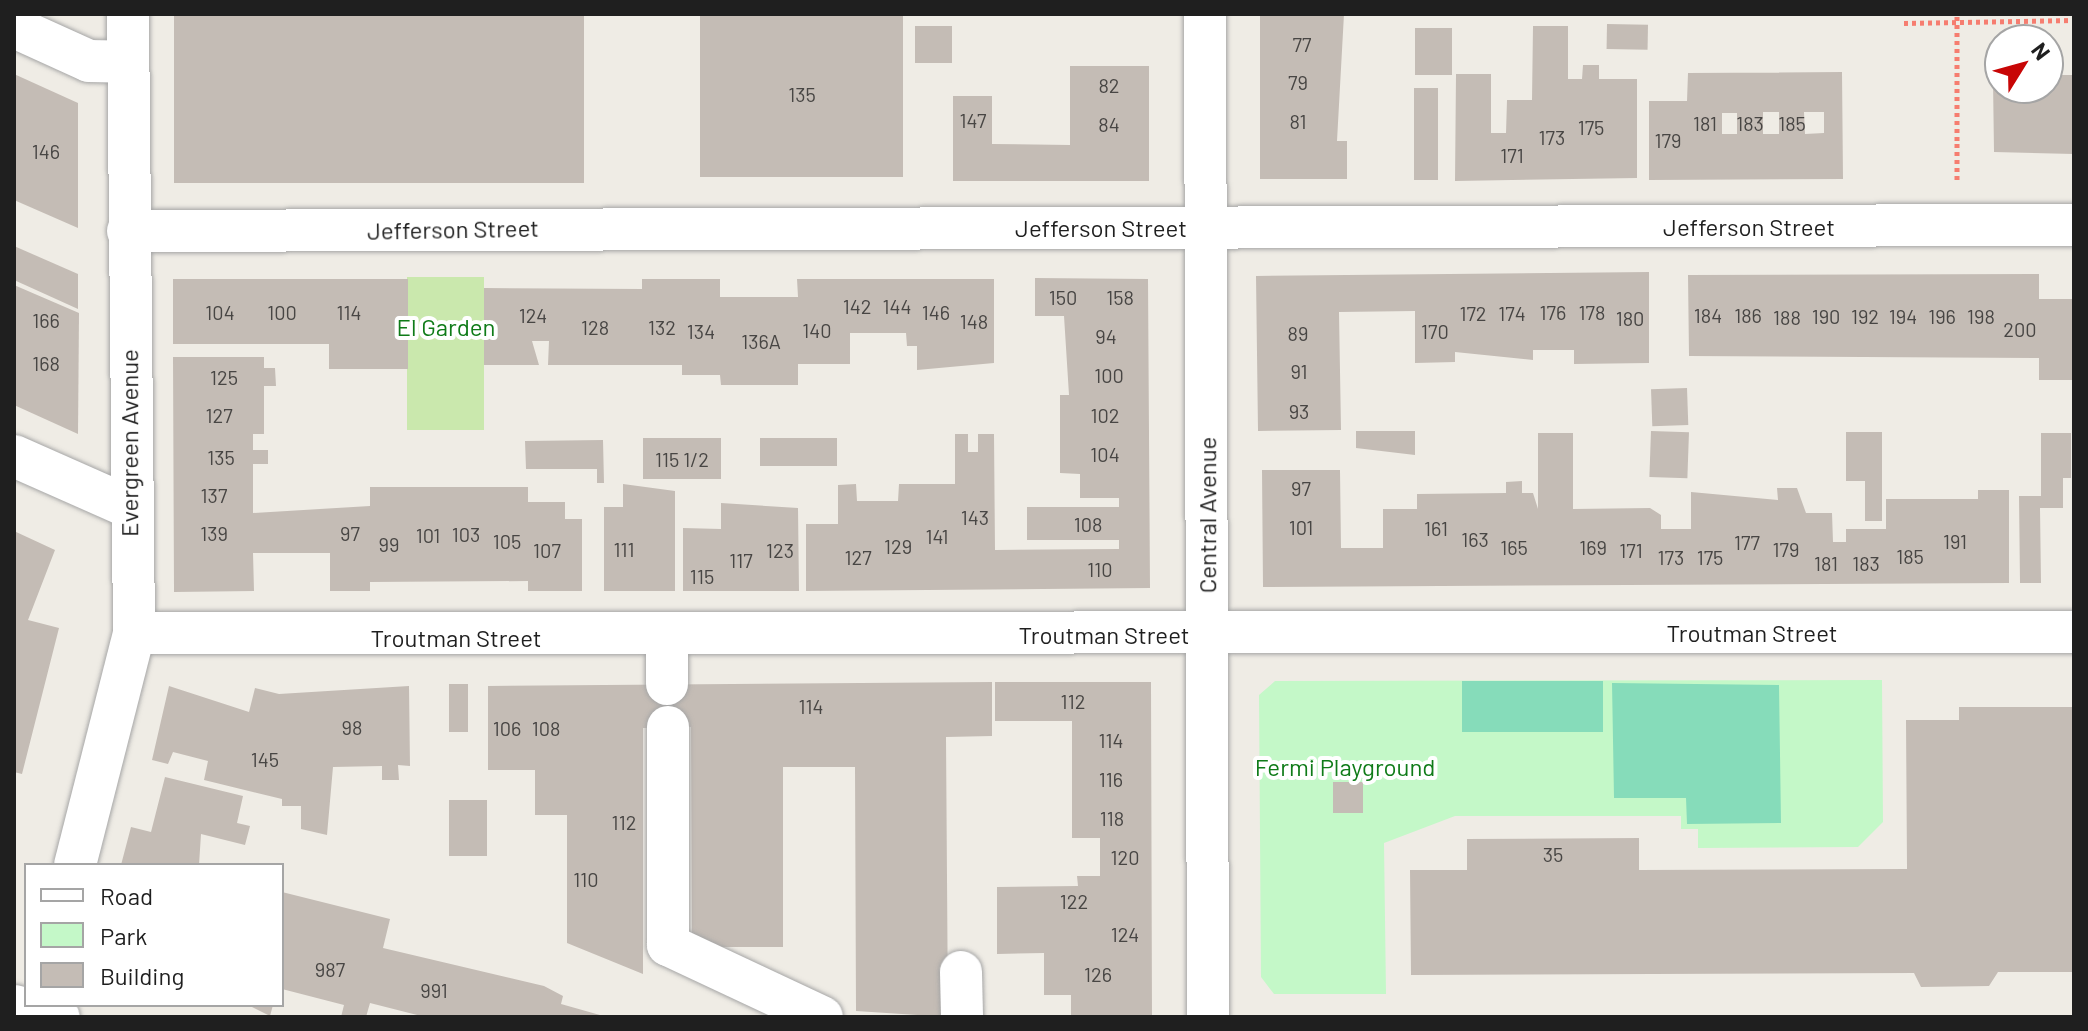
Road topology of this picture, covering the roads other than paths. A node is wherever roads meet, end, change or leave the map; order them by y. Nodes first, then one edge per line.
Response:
1 (128, 14) edge
2 (1205, 14) edge
3 (14, 27) edge
4 (128, 62) junction
5 (2074, 225) edge
6 (1206, 229) junction
7 (128, 231) junction
8 (14, 456) edge
9 (129, 507) junction
10 (2074, 632) edge
11 (134, 633) junction
12 (1207, 635) junction
13 (667, 638) junction
14 (667, 684) dead end
15 (668, 727) dead end
16 (76, 863) edge
17 (961, 972) dead end
18 (822, 1017) edge
19 (962, 1017) edge
20 (1208, 1017) edge

1 - 4 street, Evergreen Avenue
2 - 6 street, Central Avenue
3 - 4 street
4 - 7 street, Evergreen Avenue
5 - 6 street, Jefferson Street
6 - 7 street, Jefferson Street
6 - 12 street, Central Avenue
7 - 9 street, Evergreen Avenue
8 - 9 street
9 - 11 street, Evergreen Avenue
10 - 12 street, Troutman Street
11 - 13 street, Troutman Street
11 - 16 street, Evergreen Avenue
12 - 13 street, Troutman Street
12 - 20 street, Central Avenue
13 - 14 street
15 - 18 street
17 - 19 street

